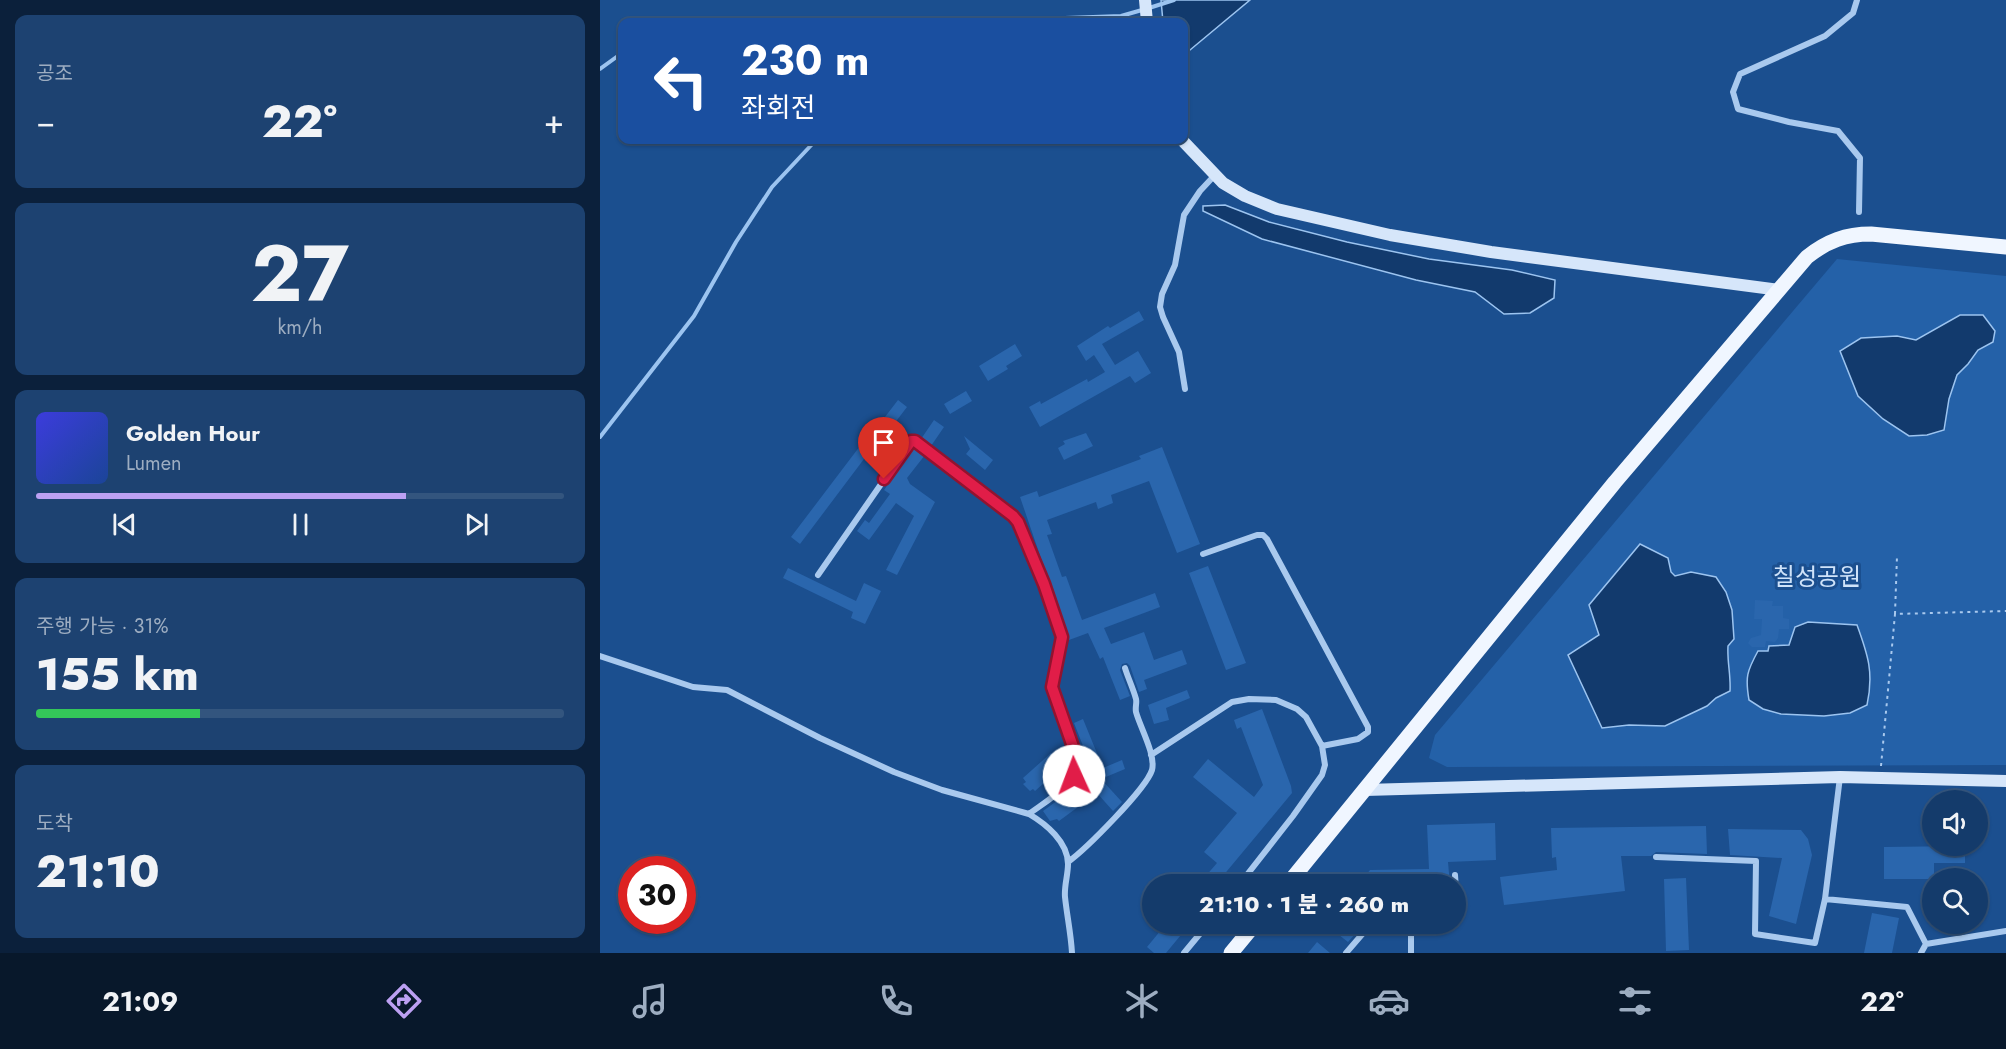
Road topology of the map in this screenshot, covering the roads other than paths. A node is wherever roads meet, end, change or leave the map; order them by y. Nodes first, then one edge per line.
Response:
1 (1857, 0) edge
2 (1186, 144) edge
3 (1214, 176) junction
4 (1859, 212) dead end
5 (2006, 247) edge
6 (1780, 290) junction
7 (1185, 389) dead end
8 (1203, 554) dead end
9 (818, 575) dead end
10 (600, 656) edge
11 (1125, 668) dead end
12 (1322, 746) junction
13 (1150, 754) junction
14 (1840, 777) junction
15 (2006, 781) edge
16 (1365, 790) junction
17 (1029, 814) junction
18 (1656, 857) dead end
19 (1068, 862) junction
20 (1247, 874) edge
21 (1296, 874) edge
22 (1825, 898) junction
23 (2006, 931) edge
24 (1200, 934) edge
25 (1247, 934) edge
26 (1362, 934) edge
27 (1411, 934) edge
28 (1926, 944) junction
29 (1072, 953) edge
30 (1184, 953) edge
31 (1232, 953) edge
32 (1346, 953) edge
33 (1411, 953) edge
34 (1921, 953) edge

1 - 4 street
2 - 3 street
3 - 6 street
3 - 7 street
5 - 6 main road
6 - 16 main road
8 - 12 street
9 - 17 street
10 - 17 street
11 - 13 street
12 - 13 street
12 - 20 street
13 - 19 street
14 - 15 street
14 - 16 street
14 - 22 street
16 - 21 main road
17 - 19 street
18 - 22 street
19 - 29 street
22 - 28 street
23 - 28 street
24 - 30 street
25 - 31 main road
26 - 32 street
27 - 33 street
28 - 34 street

